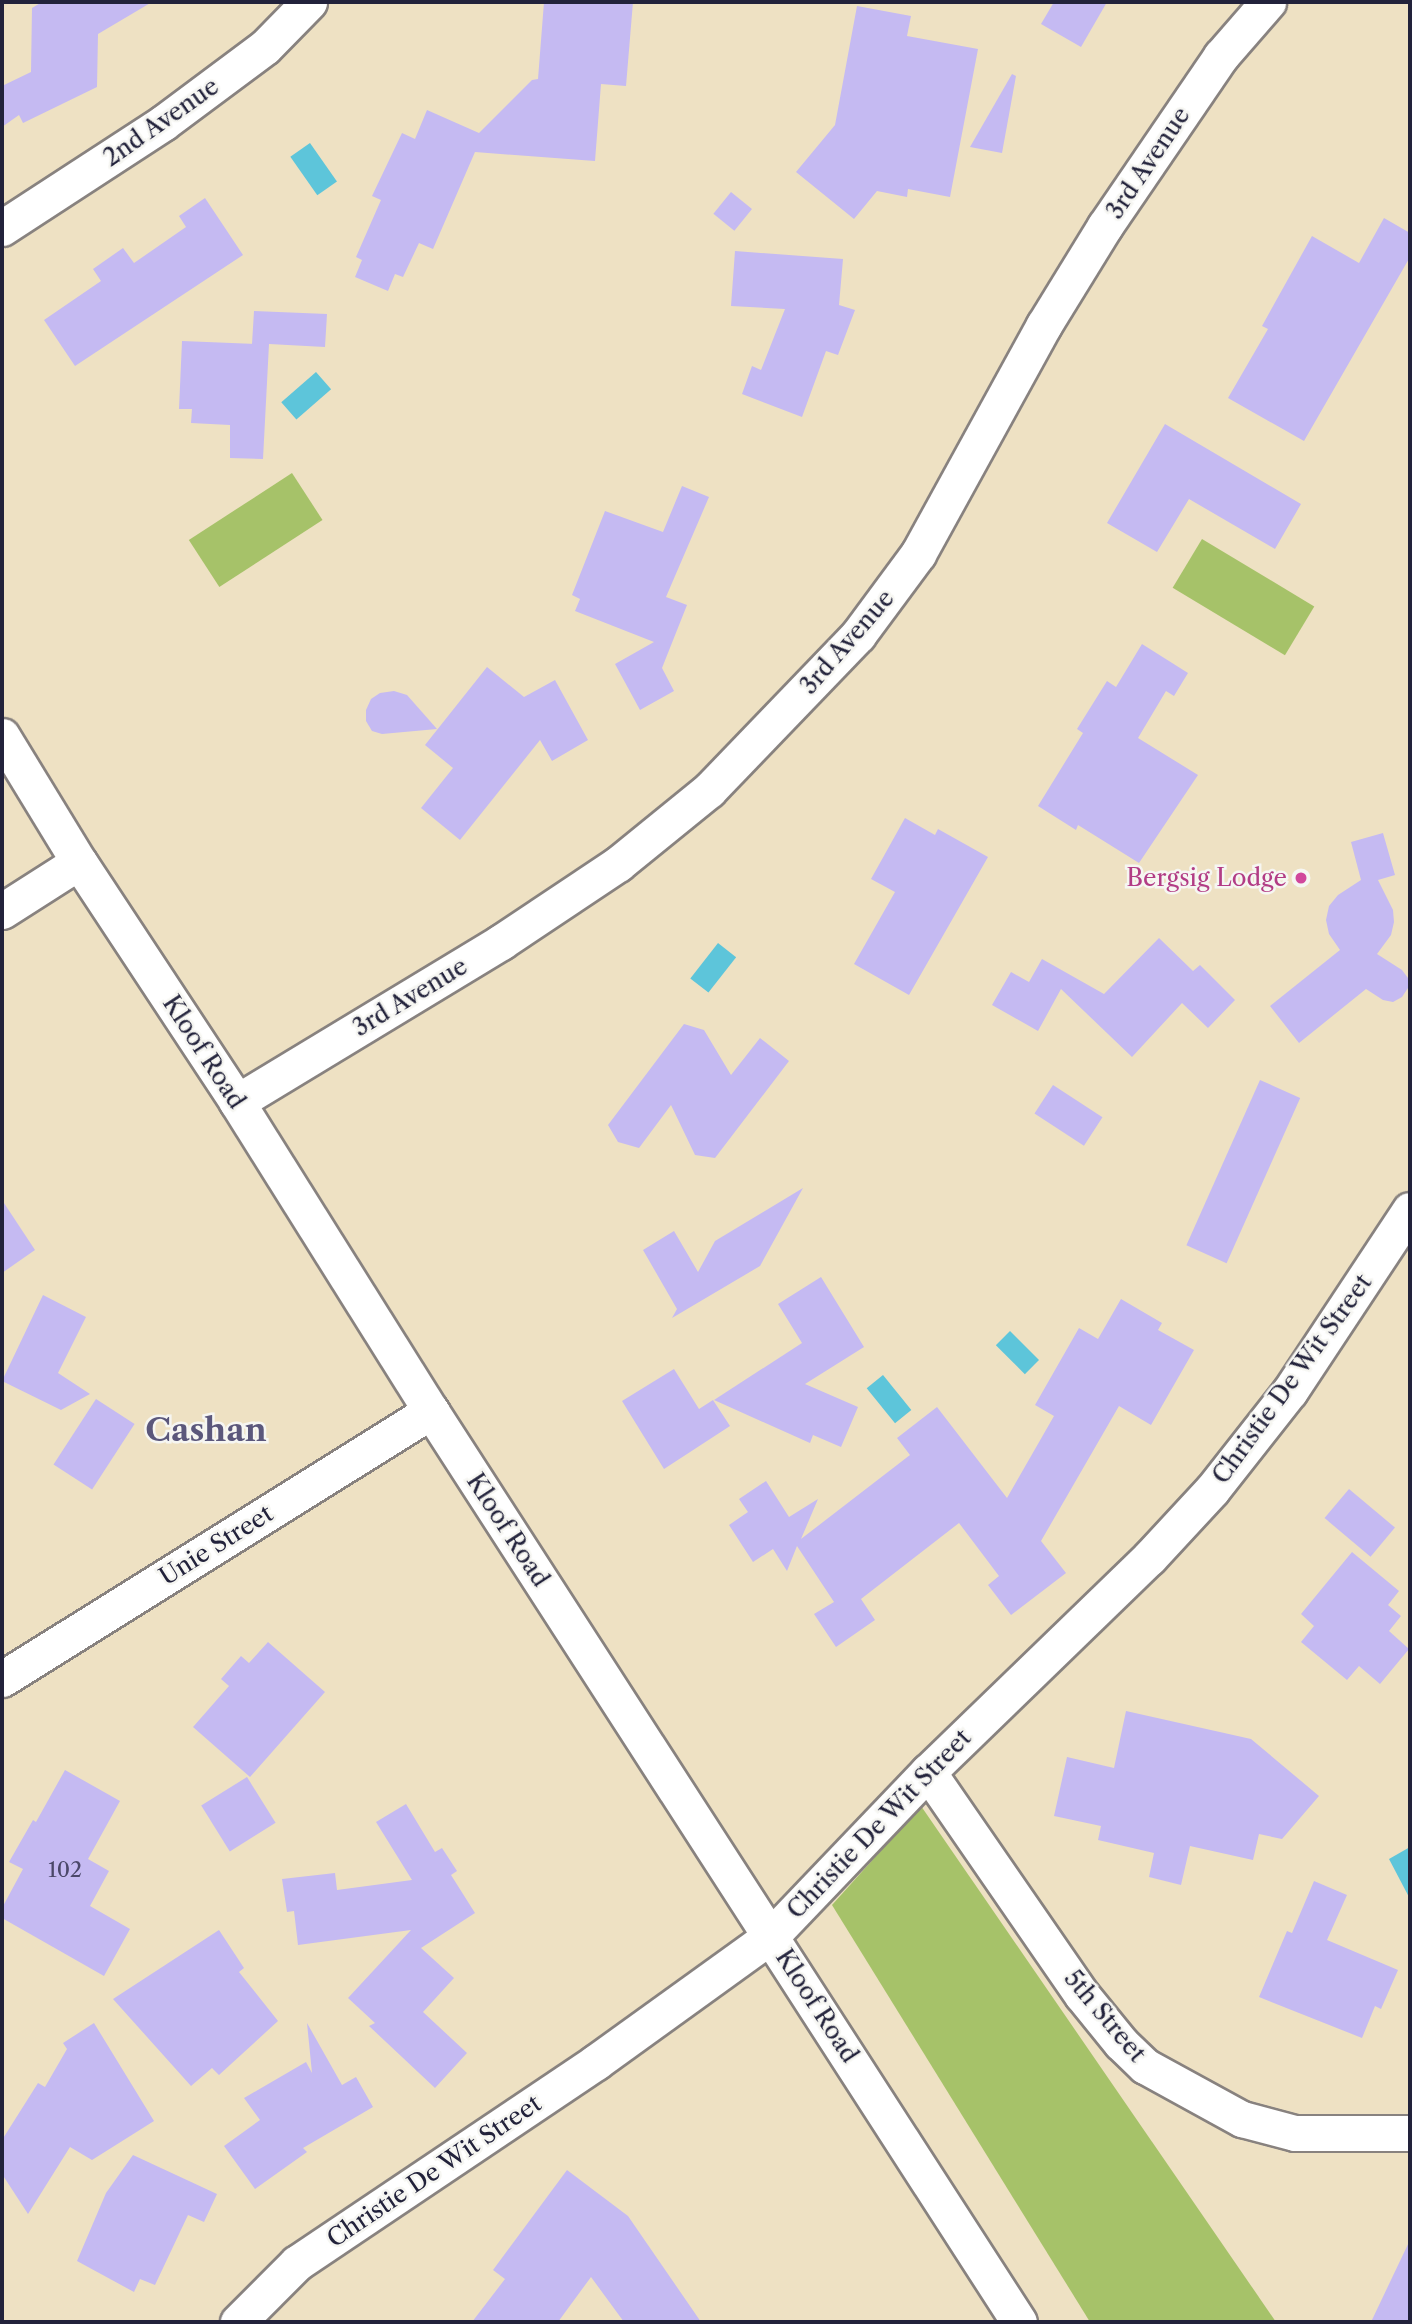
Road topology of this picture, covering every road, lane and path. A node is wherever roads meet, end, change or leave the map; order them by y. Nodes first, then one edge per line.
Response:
1 (309, 2) edge
2 (1268, 2) edge
3 (2, 228) edge
4 (2, 736) edge
5 (79, 862) junction
6 (2, 911) edge
7 (237, 1102) junction
8 (1410, 1210) edge
9 (431, 1411) junction
10 (2, 1679) edge
11 (928, 1772) junction
12 (772, 1935) junction
13 (1410, 2133) edge
14 (238, 2322) edge
15 (1019, 2322) edge

1 - 3 street, 2nd Avenue
2 - 7 street, 3rd Avenue
4 - 5 street, Kloof Road
5 - 6 street
5 - 7 street, Kloof Road
7 - 9 street, Kloof Road
8 - 11 street, Christie De Wit Street
9 - 10 street, Unie Street
9 - 12 street, Kloof Road
11 - 12 street, Christie De Wit Street
11 - 13 street, 5th Street
12 - 14 street, Christie De Wit Street
12 - 15 street, Kloof Road

